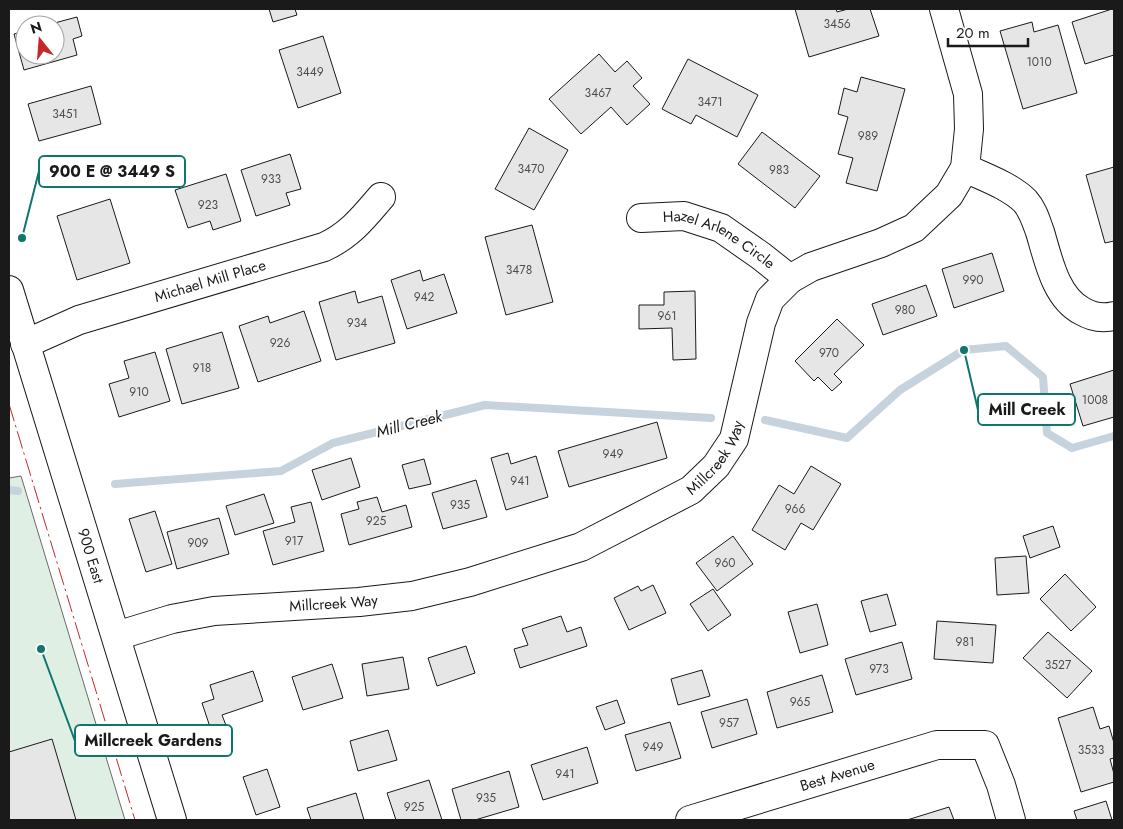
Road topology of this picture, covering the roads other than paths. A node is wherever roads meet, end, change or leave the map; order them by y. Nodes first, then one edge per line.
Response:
1 (944, 9) edge
2 (965, 168) junction
3 (381, 197) dead end
4 (641, 218) dead end
5 (790, 280) junction
6 (9, 290) edge
7 (1114, 316) edge
8 (25, 344) junction
9 (116, 636) junction
10 (172, 820) edge
11 (690, 820) edge
12 (1011, 820) edge

1 - 2 street
2 - 5 street, Millcreek Way
2 - 7 street
3 - 8 street, Michael Mill Place
4 - 5 street, Hazel Arlene Circle
5 - 9 street, Millcreek Way
6 - 8 street, 900 East
8 - 9 street, 900 East
9 - 10 street, 900 East
11 - 12 street, Best Avenue

